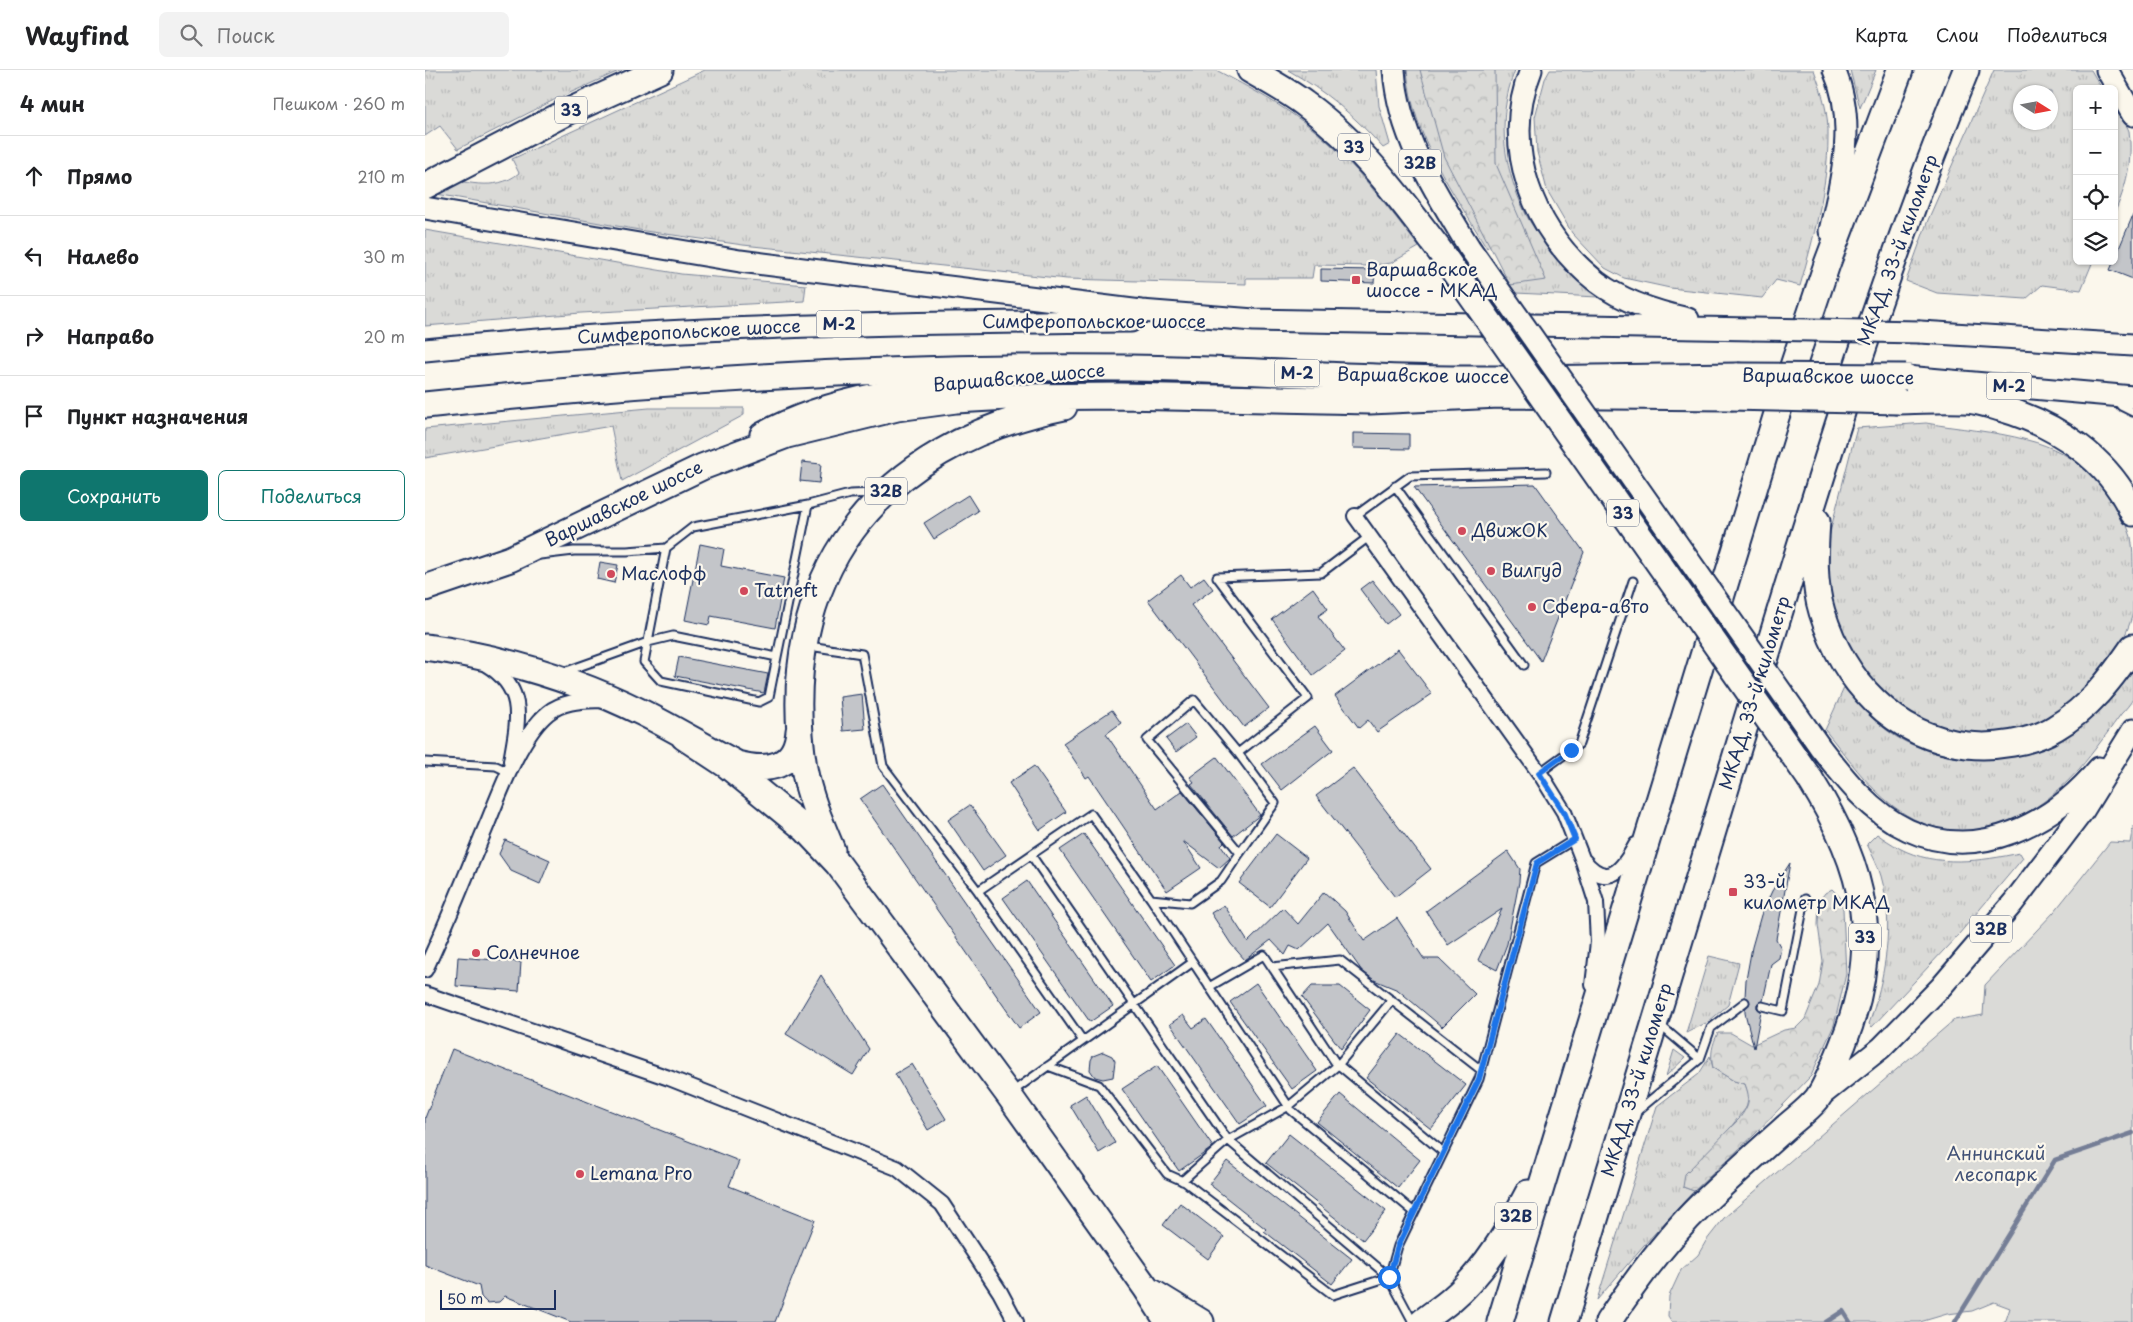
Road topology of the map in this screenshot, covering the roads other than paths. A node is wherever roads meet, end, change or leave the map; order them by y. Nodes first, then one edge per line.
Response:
1 (660, 70) edge
2 (1250, 70) edge
3 (1394, 70) edge
4 (1531, 70) edge
5 (1834, 70) edge
6 (1901, 70) edge
7 (1966, 70) edge
8 (2107, 70) edge
9 (2133, 115) edge
10 (425, 186) edge
11 (425, 208) edge
12 (1254, 320) junction
13 (1752, 329) junction
14 (1801, 340) junction
15 (2133, 345) edge
16 (425, 350) edge
17 (1130, 368) junction
18 (889, 371) junction
19 (1906, 377) joint
20 (975, 381) junction
21 (1734, 386) junction
22 (1068, 396) junction
23 (1121, 396) junction
24 (2123, 396) edge
25 (1974, 401) junction
26 (425, 405) edge
27 (2133, 412) edge
28 (1834, 435) junction
29 (701, 467) junction
30 (1546, 472) dead end
31 (1395, 486) junction
32 (883, 493) junction
33 (808, 505) junction
34 (2133, 513) edge
35 (1355, 516) joint
36 (1370, 536) junction
37 (666, 548) junction
38 (510, 559) junction
39 (1633, 581) dead end
40 (425, 588) edge
41 (648, 642) junction
42 (804, 645) junction
43 (425, 646) edge
44 (2133, 647) edge
45 (468, 653) junction
46 (777, 657) junction
47 (1524, 665) dead end
48 (554, 675) junction
49 (614, 700) junction
50 (800, 724) junction
51 (2133, 729) edge
52 (684, 737) junction
53 (1238, 753) junction
54 (425, 762) edge
55 (509, 772) junction
56 (1539, 773) junction
57 (1665, 779) junction
58 (1575, 839) junction
59 (1240, 853) junction
60 (1031, 855) junction
61 (1583, 861) junction
62 (838, 864) junction
63 (978, 891) junction
64 (1151, 899) junction
65 (1805, 899) dead end
66 (430, 948) edge
67 (1193, 962) junction
68 (1272, 968) junction
69 (425, 970) edge
70 (1209, 987) junction
71 (425, 994) edge
72 (1392, 1000) junction
73 (1745, 1002) dead end
74 (1134, 1004) junction
75 (1762, 1006) dead end
76 (1655, 1022) junction
77 (1083, 1041) junction
78 (1583, 1048) junction
79 (1700, 1059) junction
80 (1339, 1065) junction
81 (1048, 1066) junction
82 (1481, 1070) junction
83 (1572, 1085) junction
84 (1008, 1094) junction
85 (1817, 1098) junction
86 (1289, 1106) junction
87 (1625, 1122) junction
88 (1228, 1140) junction
89 (1443, 1152) junction
90 (1182, 1181) junction
91 (1414, 1212) junction
92 (1389, 1277) junction
93 (1146, 1288) junction
94 (1016, 1322) edge
95 (1168, 1322) edge
96 (1201, 1322) edge
97 (1413, 1322) edge
98 (1421, 1322) edge
99 (1501, 1322) edge
100 (1564, 1322) edge
101 (1607, 1322) edge

1 - 10 highway, 33
2 - 85 highway, 33, bridge
3 - 51 main road, 32B, bridge
4 - 13 main road
5 - 14 main road
6 - 14 highway
7 - 28 highway, МКАД, 33-й километр
8 - 9 main road
11 - 12 main road
12 - 13 main road, М-2
12 - 16 main road, Симферопольское шоссе / М-2
13 - 15 main road, М-2, bridge
14 - 57 highway
17 - 18 highway, М-2
17 - 20 main road, Варшавское шоссе
17 - 21 highway, Варшавское шоссе / М-2
18 - 20 street
18 - 26 highway, М-2
19 - 21 highway, Варшавское шоссе / М-2, bridge
19 - 24 main road, Варшавское шоссе / М-2
20 - 22 street
20 - 29 main road, Варшавское шоссе
21 - 23 highway
21 - 25 highway, bridge
22 - 23 highway
22 - 29 highway
23 - 32 highway, 32B
24 - 25 main road
24 - 27 lane
25 - 34 highway
28 - 44 highway
28 - 76 highway, МКАД, 33-й километр
29 - 38 highway, Варшавское шоссе
30 - 31 lane
31 - 35 lane
31 - 47 lane
32 - 33 lane
32 - 42 highway, 32B
33 - 37 lane
33 - 46 lane
35 - 36 street
36 - 53 lane
36 - 56 street
37 - 38 lane
37 - 41 lane
38 - 40 highway, Варшавское шоссе
39 - 56 lane
41 - 46 lane
41 - 46 lane
41 - 48 lane
42 - 50 highway, 32B
42 - 63 lane
43 - 45 highway
45 - 48 highway
45 - 55 street
48 - 49 highway
49 - 52 highway
49 - 55 street
50 - 52 highway
50 - 62 highway, 32B
51 - 85 main road, 32B
52 - 62 highway
53 - 59 lane
53 - 59 lane
54 - 55 lane
55 - 66 street
56 - 58 street
57 - 61 street
57 - 78 highway
58 - 61 street
58 - 82 lane
59 - 64 lane
60 - 63 lane
60 - 64 lane
60 - 74 lane
61 - 78 street
62 - 84 highway
63 - 77 lane
64 - 67 lane
65 - 75 lane
66 - 69 street
67 - 70 lane
67 - 74 lane
68 - 70 lane
68 - 72 lane
68 - 80 lane
70 - 86 lane
71 - 94 street
72 - 80 lane
72 - 82 lane
73 - 79 lane
74 - 77 lane
74 - 88 lane
76 - 79 lane
76 - 87 highway, МКАД, 33-й километр
77 - 81 lane
78 - 83 highway
79 - 87 lane
80 - 86 lane
80 - 89 lane
81 - 84 lane
81 - 90 lane
82 - 89 lane
83 - 98 highway, 32B
83 - 99 highway
84 - 93 highway
85 - 101 highway, 32B
86 - 88 lane
86 - 91 lane
87 - 100 highway, МКАД, 33-й километр
88 - 90 lane
88 - 92 lane
89 - 91 lane
90 - 92 lane
91 - 92 lane
92 - 97 lane
93 - 95 highway
93 - 96 highway

